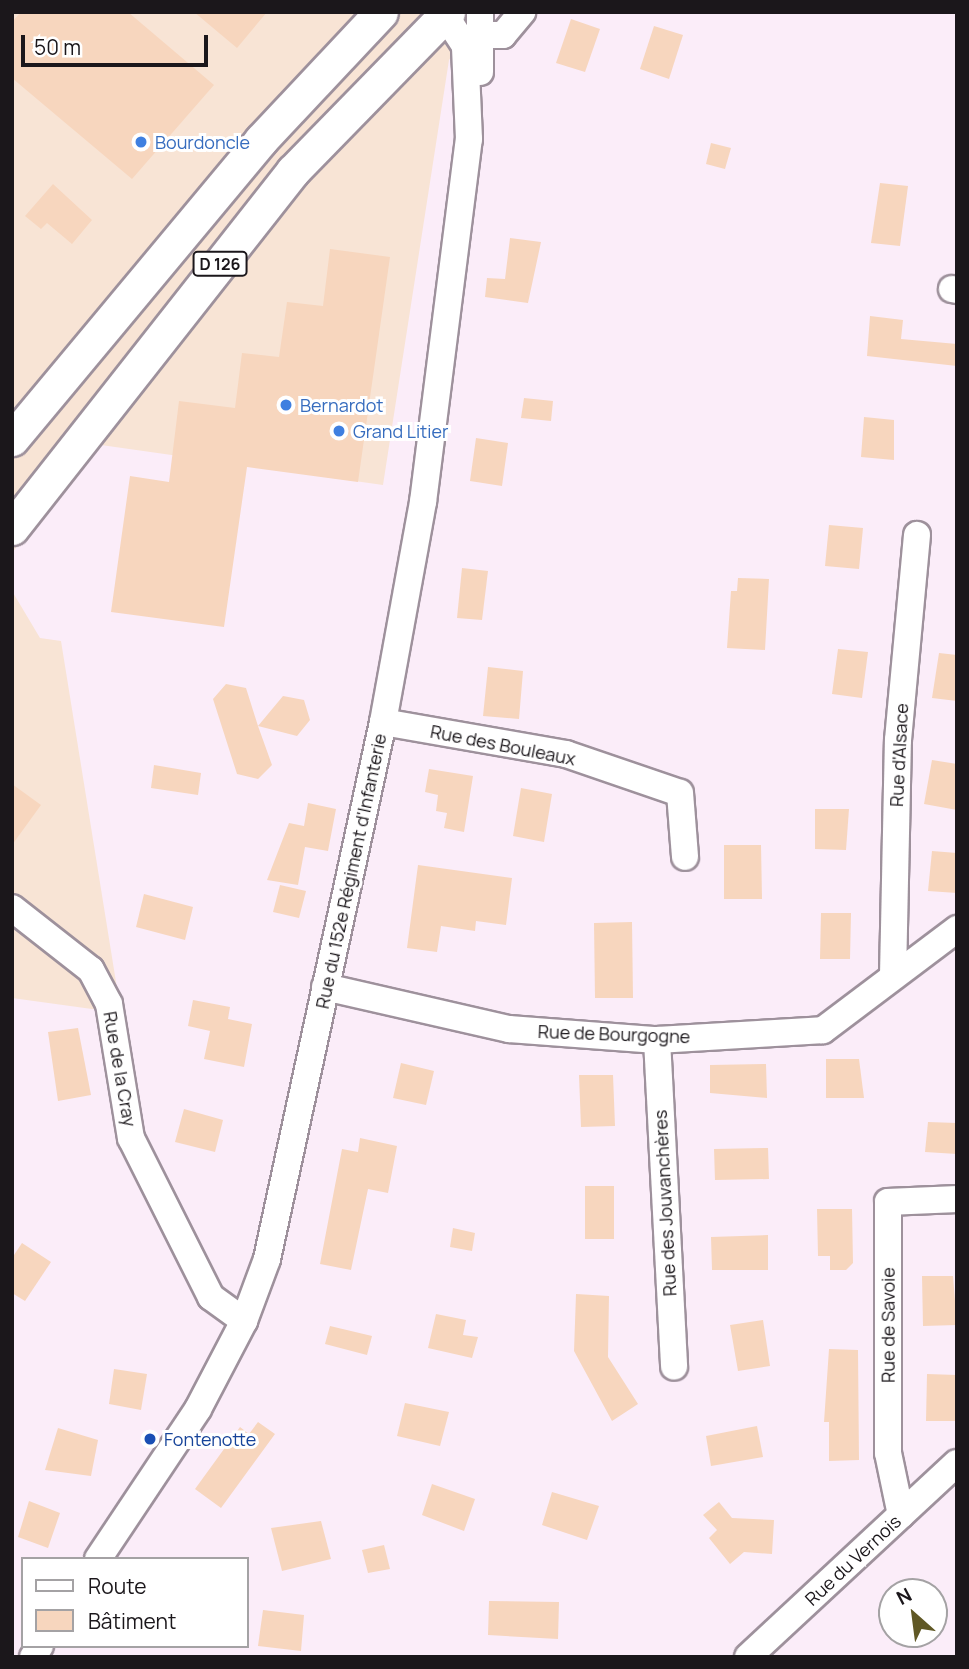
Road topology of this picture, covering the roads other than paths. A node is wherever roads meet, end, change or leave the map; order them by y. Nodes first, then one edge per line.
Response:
1 (381, 12) edge
2 (522, 12) edge
3 (445, 13) edge
4 (481, 23) edge
5 (469, 139) junction
6 (12, 439) edge
7 (12, 528) edge
8 (917, 535) dead end
9 (383, 722) junction
10 (685, 857) dead end
11 (12, 908) edge
12 (957, 929) edge
13 (893, 976) junction
14 (325, 987) junction
15 (657, 1040) junction
16 (957, 1199) edge
17 (244, 1321) junction
18 (674, 1367) dead end
19 (957, 1463) edge
20 (901, 1515) junction
21 (99, 1557) edge
22 (748, 1657) edge

1 - 6 main road, D 126
2 - 4 street
3 - 5 street, Rue du 152e Régiment d'Infanterie
3 - 7 main road, D 126
4 - 5 street, Rue du 152e Régiment d'Infanterie
5 - 9 street, Rue du 152e Régiment d'Infanterie
8 - 13 street, Rue d'Alsace
9 - 10 street, Rue des Bouleaux
9 - 14 street, Rue du 152e Régiment d'Infanterie
11 - 17 street, Rue de la Cray
12 - 13 street, Rue de Bourgogne
13 - 15 street, Rue de Bourgogne
14 - 15 street, Rue de Bourgogne
14 - 17 street, Rue du 152e Régiment d'Infanterie
15 - 18 street, Rue des Jouvanchères
16 - 20 street, Rue de Savoie
17 - 21 street, Rue du 152e Régiment d'Infanterie
19 - 20 street, Rue du Vernois
20 - 22 street, Rue du Vernois

